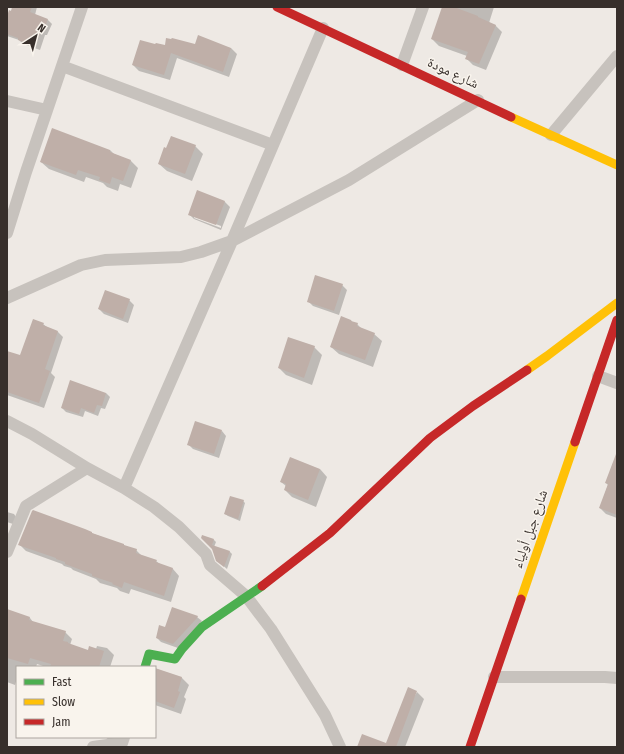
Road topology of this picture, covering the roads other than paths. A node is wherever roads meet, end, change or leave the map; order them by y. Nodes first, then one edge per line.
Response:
1 (82, 7) edge
2 (277, 7) edge
3 (423, 7) edge
4 (323, 28) junction
5 (617, 56) edge
6 (402, 65) junction
7 (62, 66) junction
8 (478, 100) junction
9 (7, 101) edge
10 (47, 110) junction
11 (551, 135) junction
12 (273, 145) junction
13 (617, 165) edge
14 (7, 233) edge
15 (232, 240) junction
16 (7, 298) edge
17 (617, 303) edge
18 (617, 320) edge
19 (598, 376) junction
20 (617, 382) edge
21 (7, 420) edge
22 (87, 468) junction
23 (124, 488) junction
24 (7, 552) edge
25 (246, 596) junction
26 (145, 666) edge
27 (494, 677) junction
28 (617, 678) edge
29 (124, 738) edge
30 (93, 747) edge
31 (340, 747) edge
32 (470, 747) edge

1 - 7 street
2 - 4 main road, شارع مودة
3 - 6 street
4 - 6 main road, شارع مودة
4 - 12 street
5 - 11 street
6 - 8 main road, شارع مودة
7 - 10 street
7 - 12 street
8 - 11 main road, شارع مودة
8 - 15 street
9 - 10 street
10 - 14 street
11 - 13 main road, شارع مودة
12 - 15 street
15 - 16 street
15 - 23 street
17 - 25 main road
18 - 19 main road, شارع جبل أولياء
19 - 20 street
19 - 27 main road, شارع جبل أولياء
21 - 22 street
22 - 23 street
22 - 24 street
23 - 25 street
25 - 26 main road
25 - 31 street
27 - 28 street
27 - 32 main road, شارع جبل أولياء
29 - 30 street

